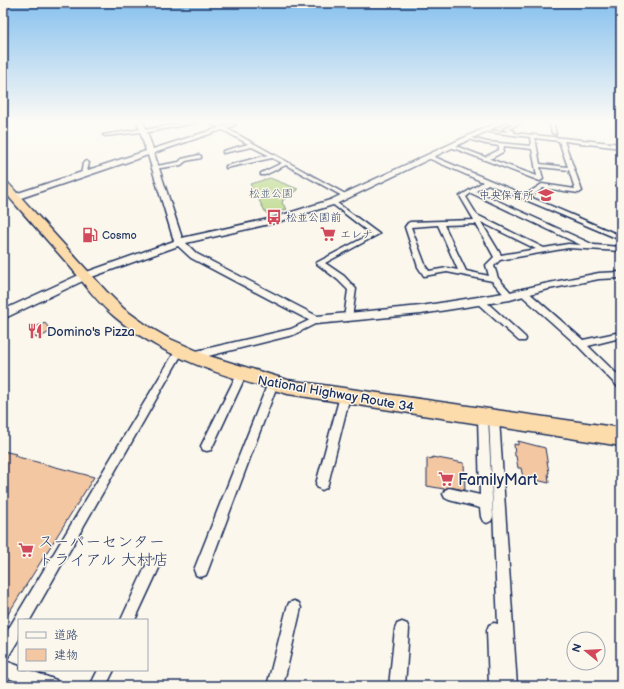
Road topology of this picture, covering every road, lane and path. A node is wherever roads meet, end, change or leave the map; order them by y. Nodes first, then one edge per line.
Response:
1 (150, 153) joint
2 (267, 153) edge
3 (437, 153) edge
4 (470, 153) edge
5 (496, 153) edge
6 (535, 153) edge
7 (565, 153) edge
8 (272, 156) junction
9 (199, 157) dead end
10 (430, 157) junction
11 (486, 159) junction
12 (86, 162) dead end
13 (286, 163) junction
14 (537, 165) junction
15 (154, 167) junction
16 (228, 167) dead end
17 (571, 169) junction
18 (263, 174) dead end
19 (83, 175) junction
20 (540, 179) junction
21 (488, 181) junction
22 (3, 184) edge
23 (542, 186) junction
24 (471, 191) junction
25 (346, 196) junction
26 (15, 197) junction
27 (527, 197) junction
28 (333, 202) junction
29 (477, 219) junction
30 (440, 224) junction
31 (621, 238) edge
32 (179, 242) junction
33 (592, 246) junction
34 (621, 249) edge
35 (544, 250) junction
36 (498, 258) junction
37 (463, 273) junction
38 (621, 275) edge
39 (85, 276) junction
40 (494, 279) junction
41 (523, 292) junction
42 (510, 296) junction
43 (480, 301) junction
44 (3, 315) edge
45 (348, 318) junction
46 (316, 320) junction
47 (621, 337) edge
48 (522, 339) dead end
49 (582, 344) junction
50 (186, 353) junction
51 (241, 375) junction
52 (273, 383) junction
53 (621, 384) edge
54 (345, 396) junction
55 (489, 418) junction
56 (621, 437) edge
57 (207, 446) dead end
58 (322, 484) dead end
59 (449, 494) dead end
60 (486, 503) junction
61 (487, 517) dead end
62 (153, 566) dead end
63 (201, 570) dead end
64 (294, 608) dead end
65 (23, 619) edge
66 (128, 619) edge
67 (18, 627) edge
68 (402, 629) dead end
69 (494, 630) dead end
70 (3, 652) edge
71 (3, 668) edge
72 (106, 671) edge
73 (50, 686) edge
74 (98, 686) edge
75 (275, 686) edge
76 (398, 686) edge
77 (497, 686) edge
78 (509, 686) edge

1 - 15 street
1 - 19 street
2 - 8 street
3 - 10 street
4 - 11 street
5 - 11 street
6 - 14 street
7 - 17 street
8 - 13 street
8 - 16 street
9 - 15 street
10 - 21 street
10 - 25 street
11 - 20 street
12 - 19 street
13 - 18 street
13 - 25 street
14 - 17 street
14 - 20 street
15 - 32 street
17 - 23 street
19 - 26 street
20 - 23 street
21 - 24 street
21 - 27 street
22 - 26 highway, National Highway Route 34
23 - 27 street
24 - 29 street
24 - 33 street
25 - 28 street
26 - 39 highway, National Highway Route 34
27 - 31 street
28 - 32 street
28 - 45 street
29 - 30 street
29 - 35 street
29 - 36 street
30 - 37 street
30 - 37 street
32 - 39 street
32 - 46 street
33 - 34 street
33 - 35 street
35 - 36 street
36 - 40 street
37 - 40 street
38 - 41 street
39 - 44 street
39 - 50 highway, National Highway Route 34
40 - 42 street
41 - 42 street
41 - 49 street
42 - 43 street
43 - 45 street
43 - 48 street
45 - 46 street
46 - 50 street
47 - 49 street
49 - 53 street
50 - 51 highway, National Highway Route 34
50 - 65 street
51 - 52 highway, National Highway Route 34
51 - 57 street
52 - 54 highway, National Highway Route 34
52 - 63 street
54 - 55 highway, National Highway Route 34
54 - 58 street
55 - 56 highway, National Highway Route 34
55 - 60 street
55 - 78 street
59 - 60 street
60 - 61 street
62 - 66 street
64 - 75 street
67 - 70 street
68 - 76 street
69 - 77 street
71 - 73 street
72 - 74 street

